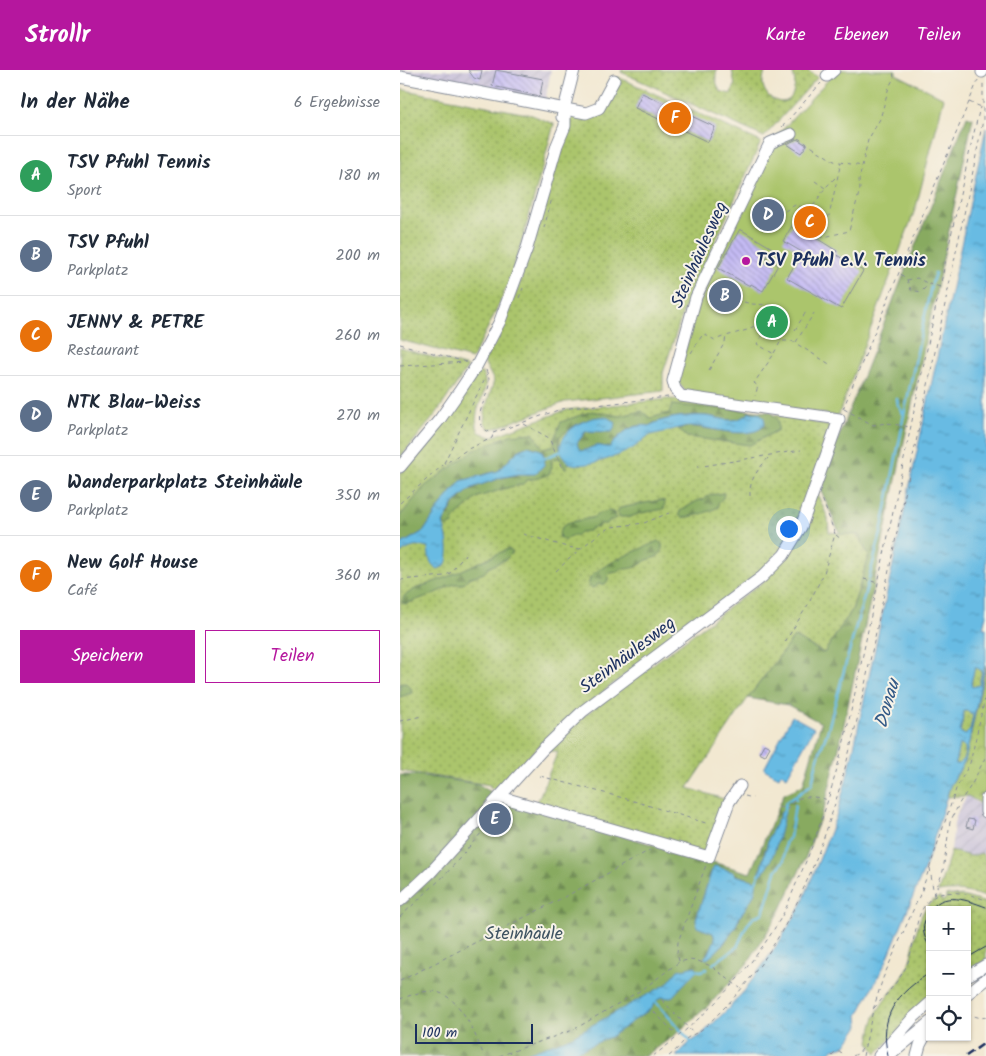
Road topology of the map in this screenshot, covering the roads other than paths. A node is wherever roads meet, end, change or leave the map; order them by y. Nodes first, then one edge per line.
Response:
1 (574, 70) edge
2 (400, 77) edge
3 (614, 80) dead end
4 (565, 110) junction
5 (792, 134) road end
6 (400, 467) edge
7 (740, 786) dead end
8 (500, 797) junction
9 (986, 799) edge
10 (986, 812) edge
11 (400, 901) edge
12 (986, 965) edge
13 (971, 974) edge
14 (986, 979) edge
15 (971, 988) edge
16 (926, 1008) edge
17 (926, 1026) edge
18 (926, 1032) edge
19 (899, 1041) junction
20 (879, 1056) edge
21 (889, 1056) edge
22 (908, 1056) edge
23 (917, 1056) edge

1 - 4 street
2 - 4 street
3 - 4 street
4 - 6 street
5 - 8 street, Steinhäulesweg
7 - 8 street
8 - 11 street, Steinhäulesweg
9 - 10 street
12 - 13 street
14 - 15 street
16 - 19 street
17 - 19 street
18 - 23 street
19 - 20 street
19 - 21 street
19 - 22 street

